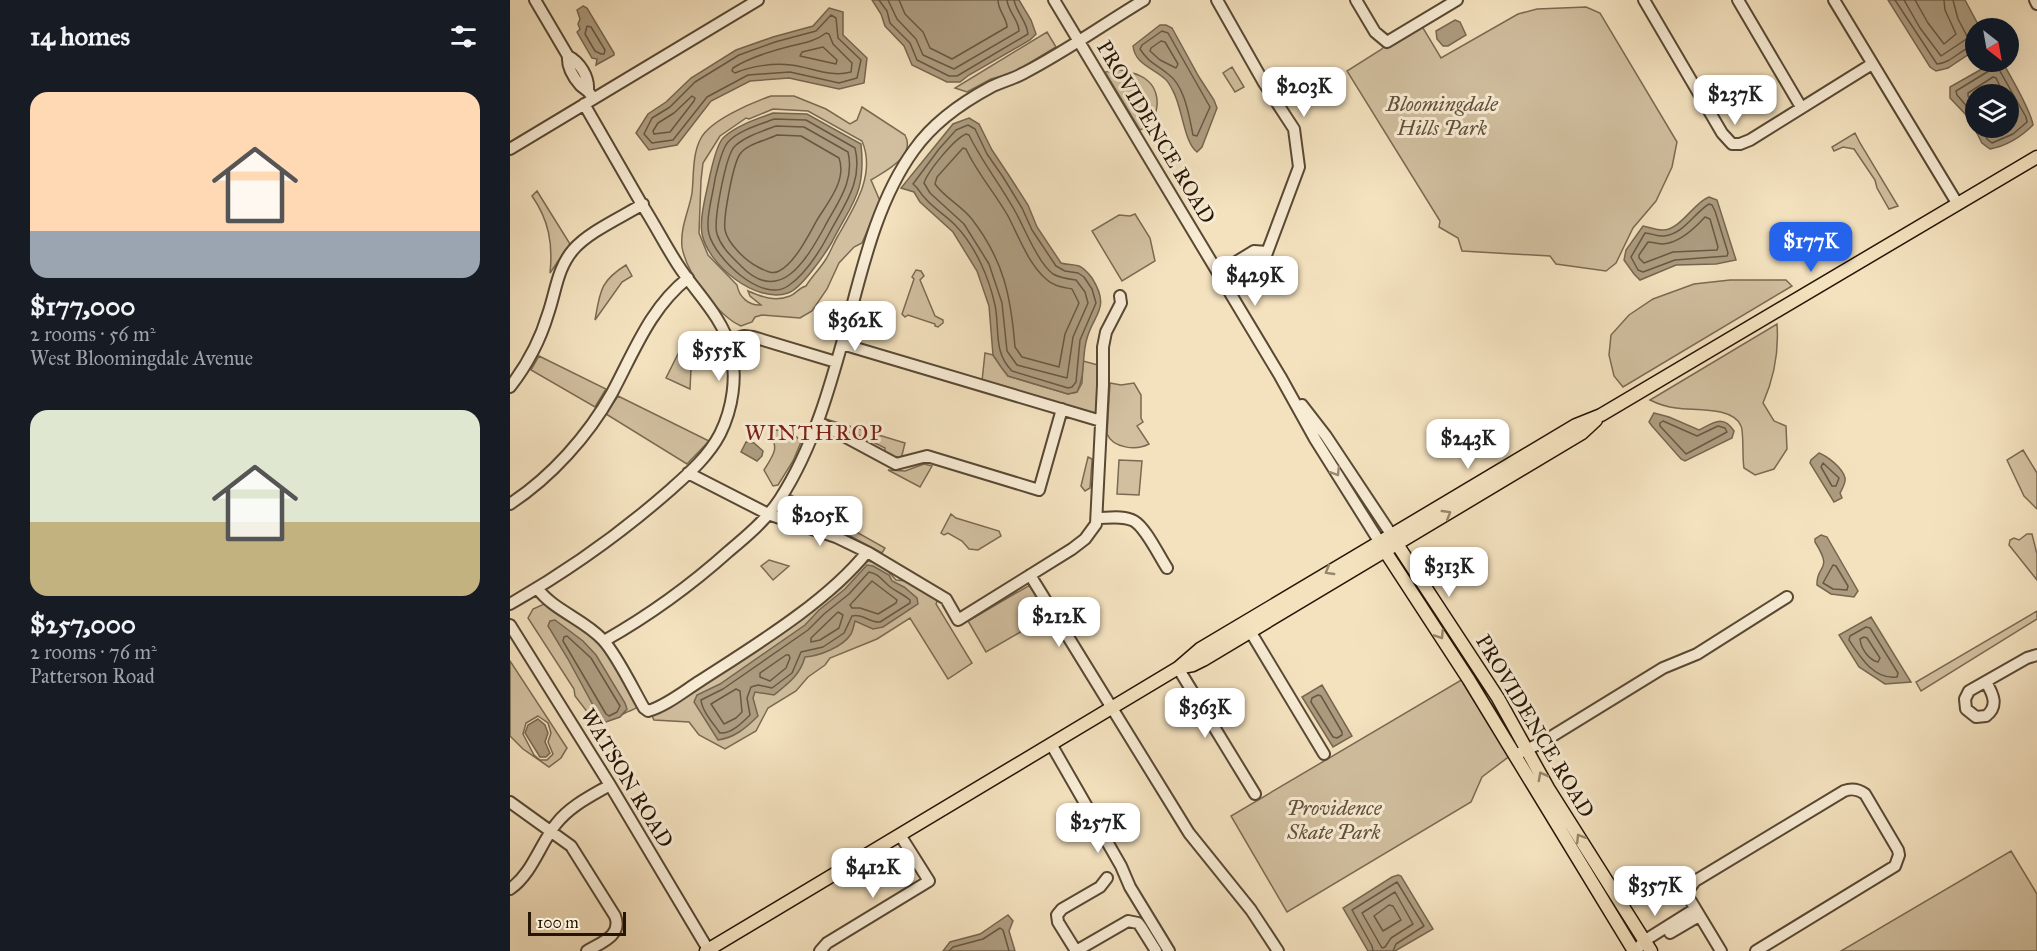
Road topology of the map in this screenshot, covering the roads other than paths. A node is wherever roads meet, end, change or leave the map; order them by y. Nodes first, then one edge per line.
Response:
1 (535, 0) edge
2 (758, 0) edge
3 (1054, 0) edge
4 (1144, 0) edge
5 (1217, 0) edge
6 (1356, 0) edge
7 (1457, 0) edge
8 (1644, 0) edge
9 (1738, 0) edge
10 (1834, 0) edge
11 (1079, 40) junction
12 (1872, 63) junction
13 (588, 97) junction
14 (1801, 107) junction
15 (510, 149) edge
16 (2037, 157) edge
17 (1957, 203) junction
18 (643, 204) junction
19 (1267, 252) junction
20 (1218, 273) junction
21 (688, 279) junction
22 (1227, 288) junction
23 (1120, 296) dead end
24 (728, 341) junction
25 (842, 344) junction
26 (836, 362) junction
27 (1280, 376) junction
28 (510, 387) edge
29 (1062, 409) junction
30 (1101, 421) junction
31 (818, 422) junction
32 (688, 473) junction
33 (510, 504) edge
34 (768, 514) junction
35 (1097, 518) junction
36 (1394, 539) junction
37 (1382, 546) junction
38 (867, 552) junction
39 (1167, 568) dead end
40 (1030, 575) junction
41 (537, 588) junction
42 (1787, 597) dead end
43 (510, 604) edge
44 (510, 625) edge
45 (1245, 628) junction
46 (604, 641) junction
47 (2037, 655) edge
48 (1178, 668) junction
49 (1986, 682) dead end
50 (1113, 707) junction
51 (1051, 744) junction
52 (1527, 748) junction
53 (1324, 754) dead end
54 (1515, 755) junction
55 (610, 784) junction
56 (1255, 794) dead end
57 (510, 802) edge
58 (551, 831) junction
59 (900, 835) junction
60 (1107, 878) dead end
61 (510, 889) edge
62 (1697, 912) junction
63 (1648, 946) edge
64 (708, 950) edge
65 (587, 951) edge
66 (820, 951) edge
67 (1076, 951) edge
68 (1156, 951) edge
69 (1169, 951) edge
70 (1278, 951) edge
71 (1635, 951) edge
72 (1721, 951) edge
73 (1756, 951) edge

1 - 13 street
2 - 13 street
3 - 11 street, PROVIDENCE ROAD
4 - 11 street
5 - 19 street
6 - 7 street
8 - 14 street
9 - 14 street
10 - 12 street
11 - 20 street, PROVIDENCE ROAD
11 - 25 street
12 - 14 street
12 - 17 street
13 - 15 street
13 - 18 street
16 - 17 main road
17 - 36 main road
18 - 21 street
18 - 28 street
19 - 20 street
19 - 22 street
20 - 22 street, PROVIDENCE ROAD
21 - 24 street
21 - 33 street
22 - 27 street, PROVIDENCE ROAD
23 - 30 street
24 - 26 street
24 - 32 street
25 - 26 street
25 - 29 street
26 - 31 street
27 - 36 street, PROVIDENCE ROAD
27 -> 37 street, PROVIDENCE ROAD
29 - 30 street
29 - 31 street
30 - 35 street
31 - 34 street
32 - 34 street
32 - 41 street
34 - 38 street
34 - 46 street
35 - 39 street
35 - 40 street
36 - 37 main road
36 - 52 main road, PROVIDENCE ROAD
37 - 45 main road
37 -> 54 main road, PROVIDENCE ROAD
38 - 40 street
38 - 46 street
40 - 50 street
41 - 43 street
41 - 46 street
42 - 52 street
44 - 55 street, WATSON ROAD
45 - 48 main road
45 - 48 main road
45 - 53 street
47 - 49 street
48 - 50 main road
48 - 56 street
50 - 51 main road
50 - 70 street
51 - 59 main road
51 - 69 street
52 - 54 street
63 -> 52 main road, PROVIDENCE ROAD
54 - 71 main road, PROVIDENCE ROAD
55 - 58 street
55 - 64 street, WATSON ROAD
57 - 58 street
58 - 61 street
58 - 65 street
59 - 64 main road
59 - 66 street
60 - 67 street
62 - 63 street
62 - 72 street
62 - 73 street
63 - 71 street
67 - 68 street

